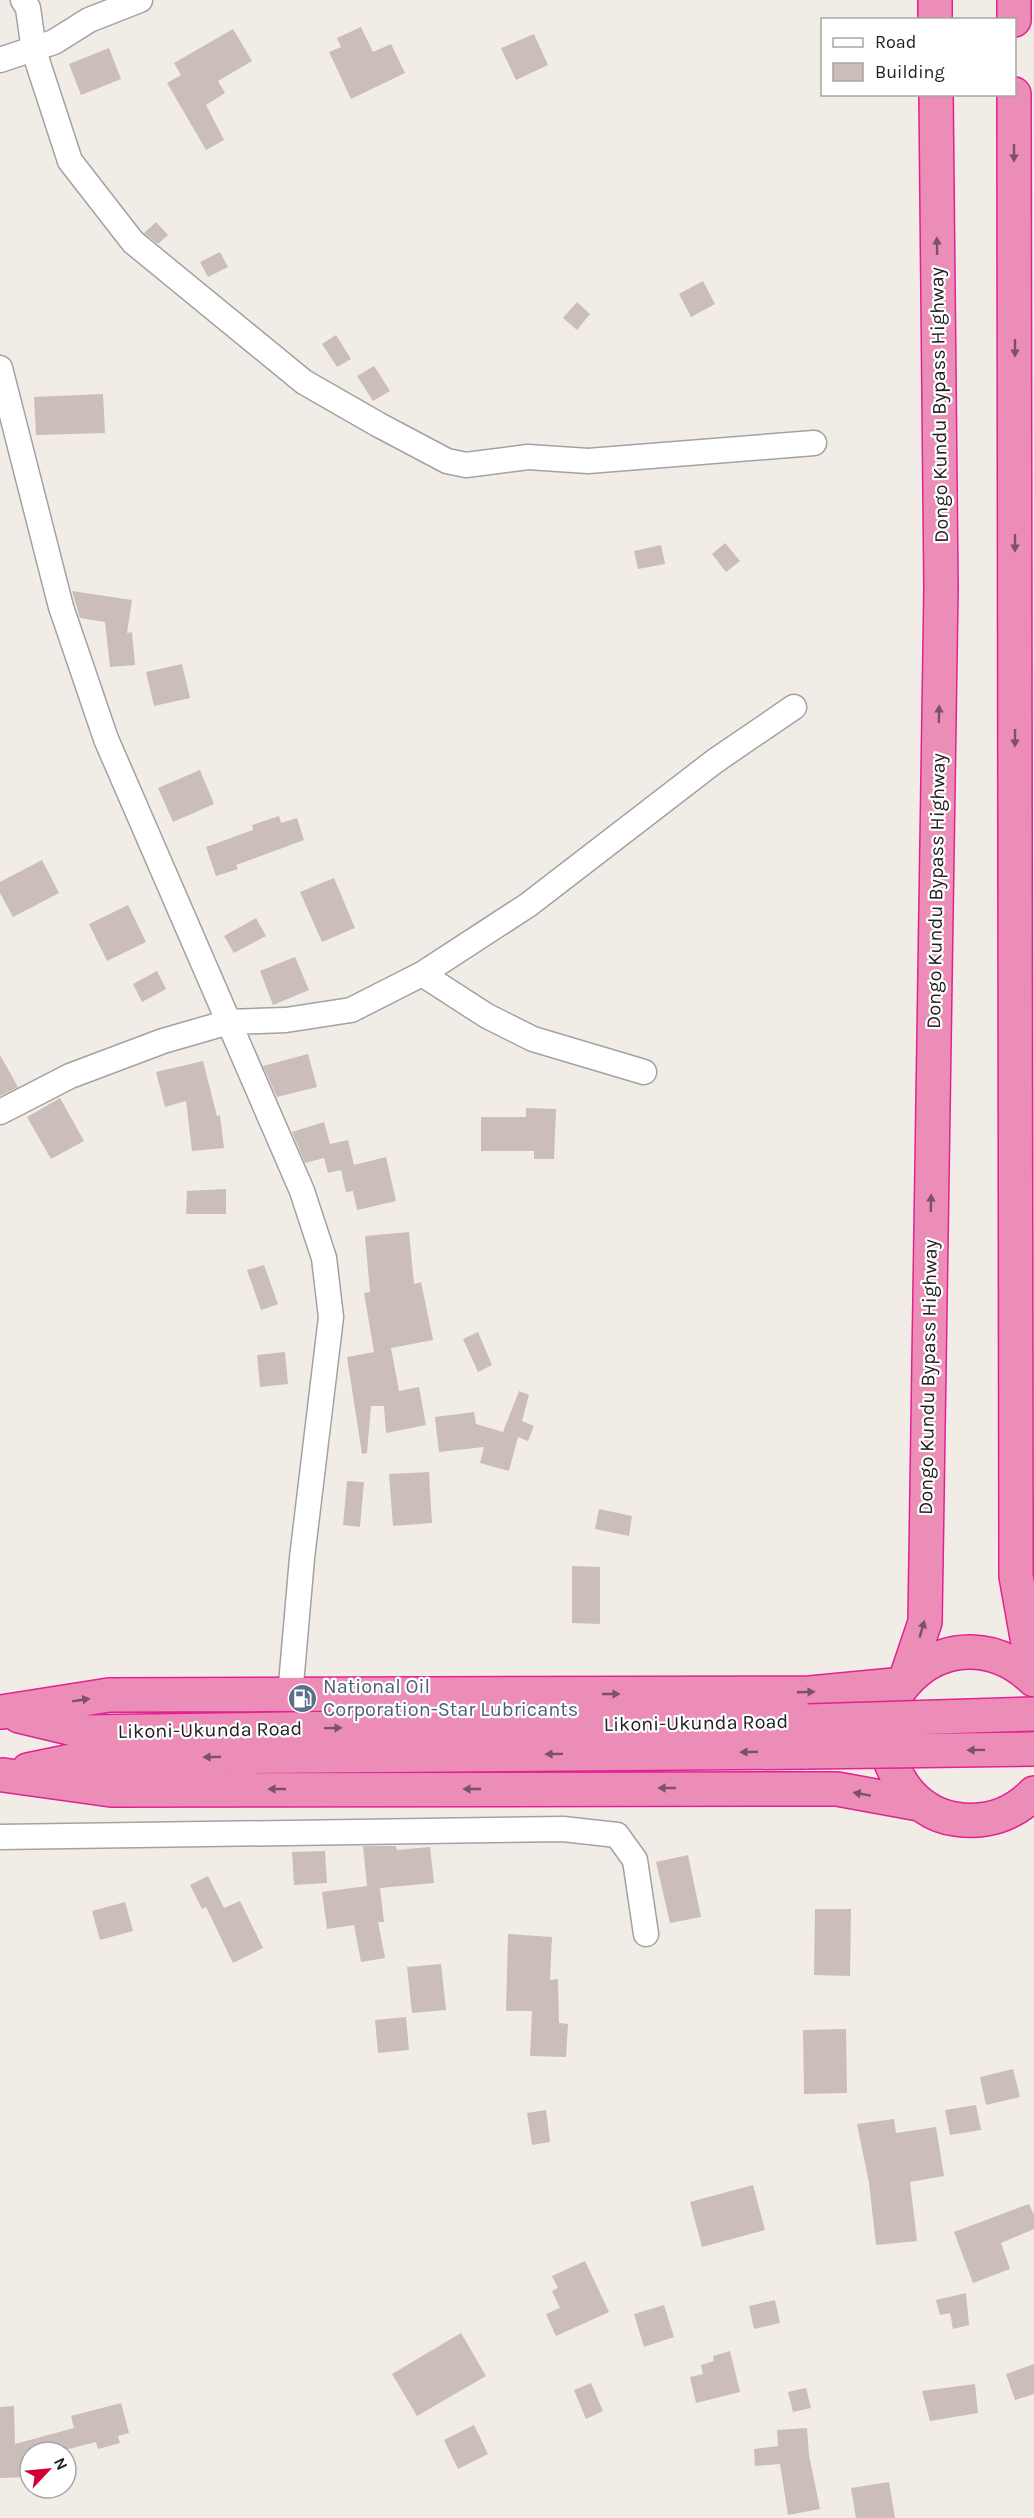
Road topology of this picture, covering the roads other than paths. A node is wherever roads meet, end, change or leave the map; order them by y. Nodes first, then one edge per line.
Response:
1 (24, 0) edge
2 (140, 0) edge
3 (935, 0) edge
4 (1014, 0) edge
5 (935, 18) edge
6 (1014, 18) edge
7 (34, 51) junction
8 (0, 60) edge
9 (936, 96) edge
10 (1014, 96) edge
11 (0, 368) edge
12 (814, 443) dead end
13 (795, 707) dead end
14 (422, 974) junction
15 (229, 1022) junction
16 (644, 1072) dead end
17 (0, 1112) edge
18 (1034, 1678) edge
19 (904, 1684) junction
20 (290, 1696) junction
21 (1, 1712) edge
22 (1034, 1714) edge
23 (86, 1745) junction
24 (1034, 1749) edge
25 (1, 1775) edge
26 (1028, 1802) edge
27 (920, 1804) junction
28 (0, 1837) edge
29 (646, 1934) dead end

1 - 7 street
2 - 7 street
3 - 5 highway
4 - 6 highway
7 - 8 street
7 - 12 street
19 -> 9 highway, Dongo Kundu Bypass Highway
10 -> 18 highway
11 - 15 street
13 - 14 street
14 - 15 street
14 - 16 street
15 - 17 street
15 - 20 street
18 - 19 highway
20 -> 19 highway
19 - 27 highway
21 -> 20 highway
21 - 23 highway, Likoni-Ukunda Road
23 -> 22 highway, Likoni-Ukunda Road, bridge
24 -> 23 highway, Likoni-Ukunda Road, bridge
23 - 25 highway, Likoni-Ukunda Road
27 -> 25 highway
26 - 27 highway
28 - 29 street

